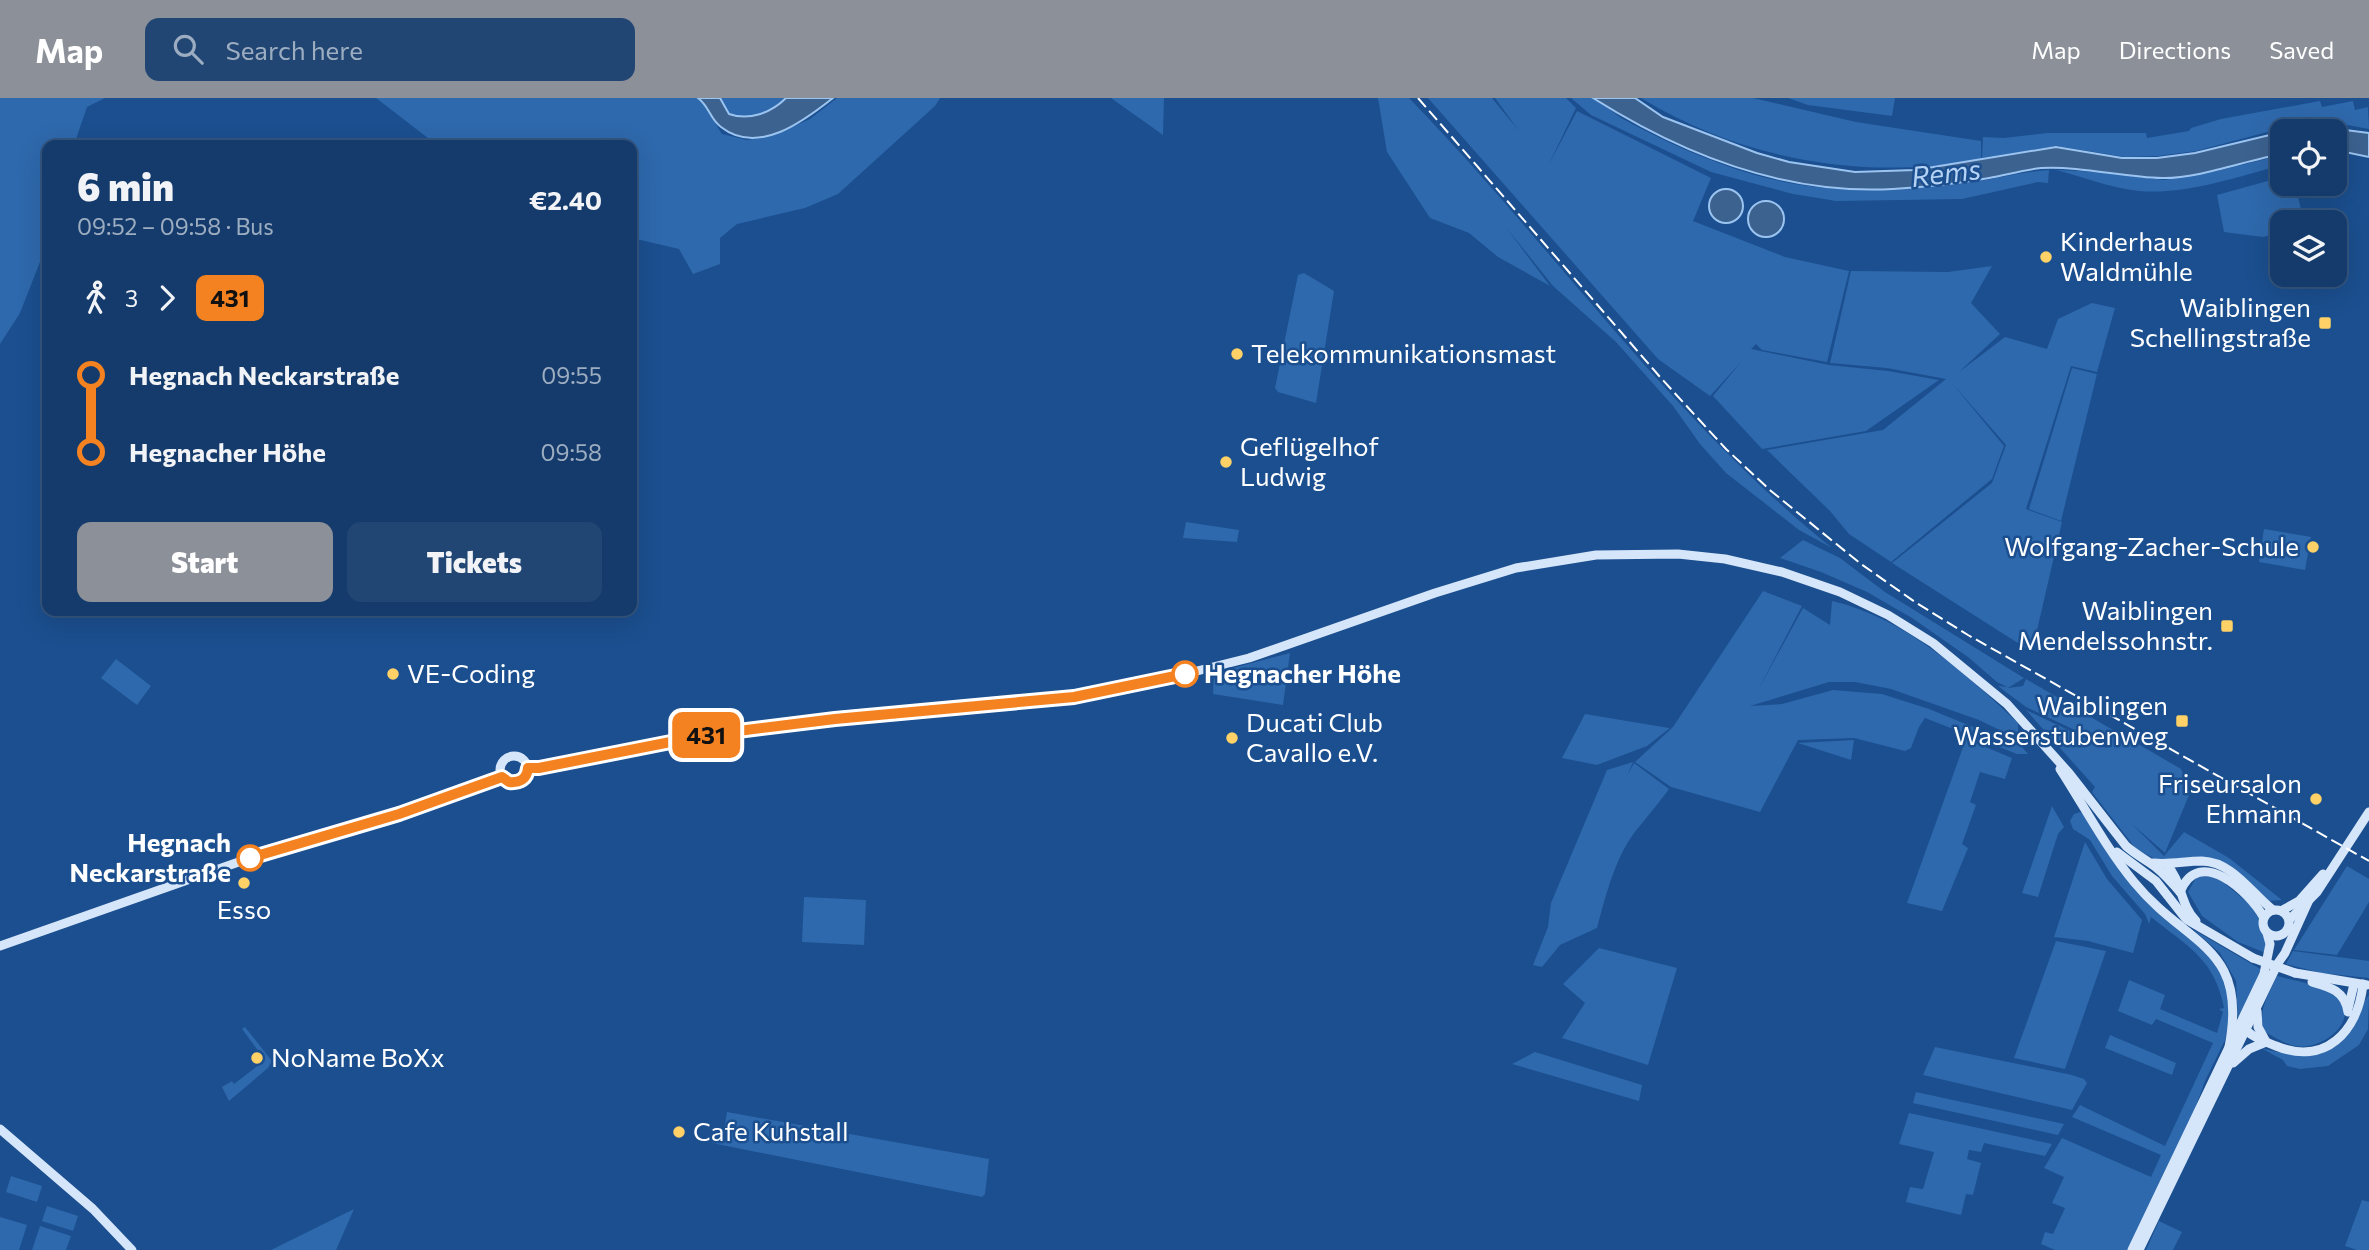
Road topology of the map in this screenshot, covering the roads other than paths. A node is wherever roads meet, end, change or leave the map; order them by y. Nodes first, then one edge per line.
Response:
1 (2047, 750) junction
2 (528, 768) junction
3 (502, 777) junction
4 (2369, 812) edge
5 (2110, 846) junction
6 (2343, 853) junction
7 (2151, 863) junction
8 (2167, 865) junction
9 (2180, 892) junction
10 (2309, 900) junction
11 (2277, 911) junction
12 (2264, 918) junction
13 (2289, 920) junction
14 (2203, 929) junction
15 (2286, 931) junction
16 (2267, 933) junction
17 (0, 946) edge
18 (2278, 963) junction
19 (2297, 974) junction
20 (2362, 984) edge
21 (2257, 1010) junction
22 (2348, 1012) junction
23 (2242, 1020) junction
24 (2246, 1031) junction
25 (2266, 1042) junction
26 (2333, 1042) junction
27 (2229, 1047) junction
28 (2228, 1069) junction
29 (0, 1129) edge
30 (2169, 1180) junction
31 (132, 1250) edge
32 (2132, 1250) edge
33 (2139, 1250) edge

1 - 2 main road
1 - 5 main road
1 - 7 main road
2 - 3 main road
2 - 3 main road
3 - 17 main road
4 - 6 main road
5 - 14 main road
5 - 27 main road
6 - 10 main road
6 - 11 main road
7 - 8 main road
7 - 9 main road
8 - 9 main road
8 - 11 main road
9 - 12 main road
9 - 14 main road
10 - 13 main road
10 - 18 main road
11 - 12 main road
11 - 13 main road
12 - 16 main road
13 - 15 main road
14 - 19 main road, bridge
15 - 16 main road
15 - 18 main road
16 - 23 main road
18 - 21 main road
19 - 20 main road
19 - 22 main road
20 - 22 main road
20 - 26 main road
21 - 24 main road
21 - 25 main road
22 - 26 main road
23 - 24 main road
23 - 27 main road
24 - 25 main road
24 - 28 main road
25 - 26 main road
25 - 28 main road
27 - 30 main road
28 - 30 main road
29 - 31 main road
30 - 32 main road
30 - 33 main road

